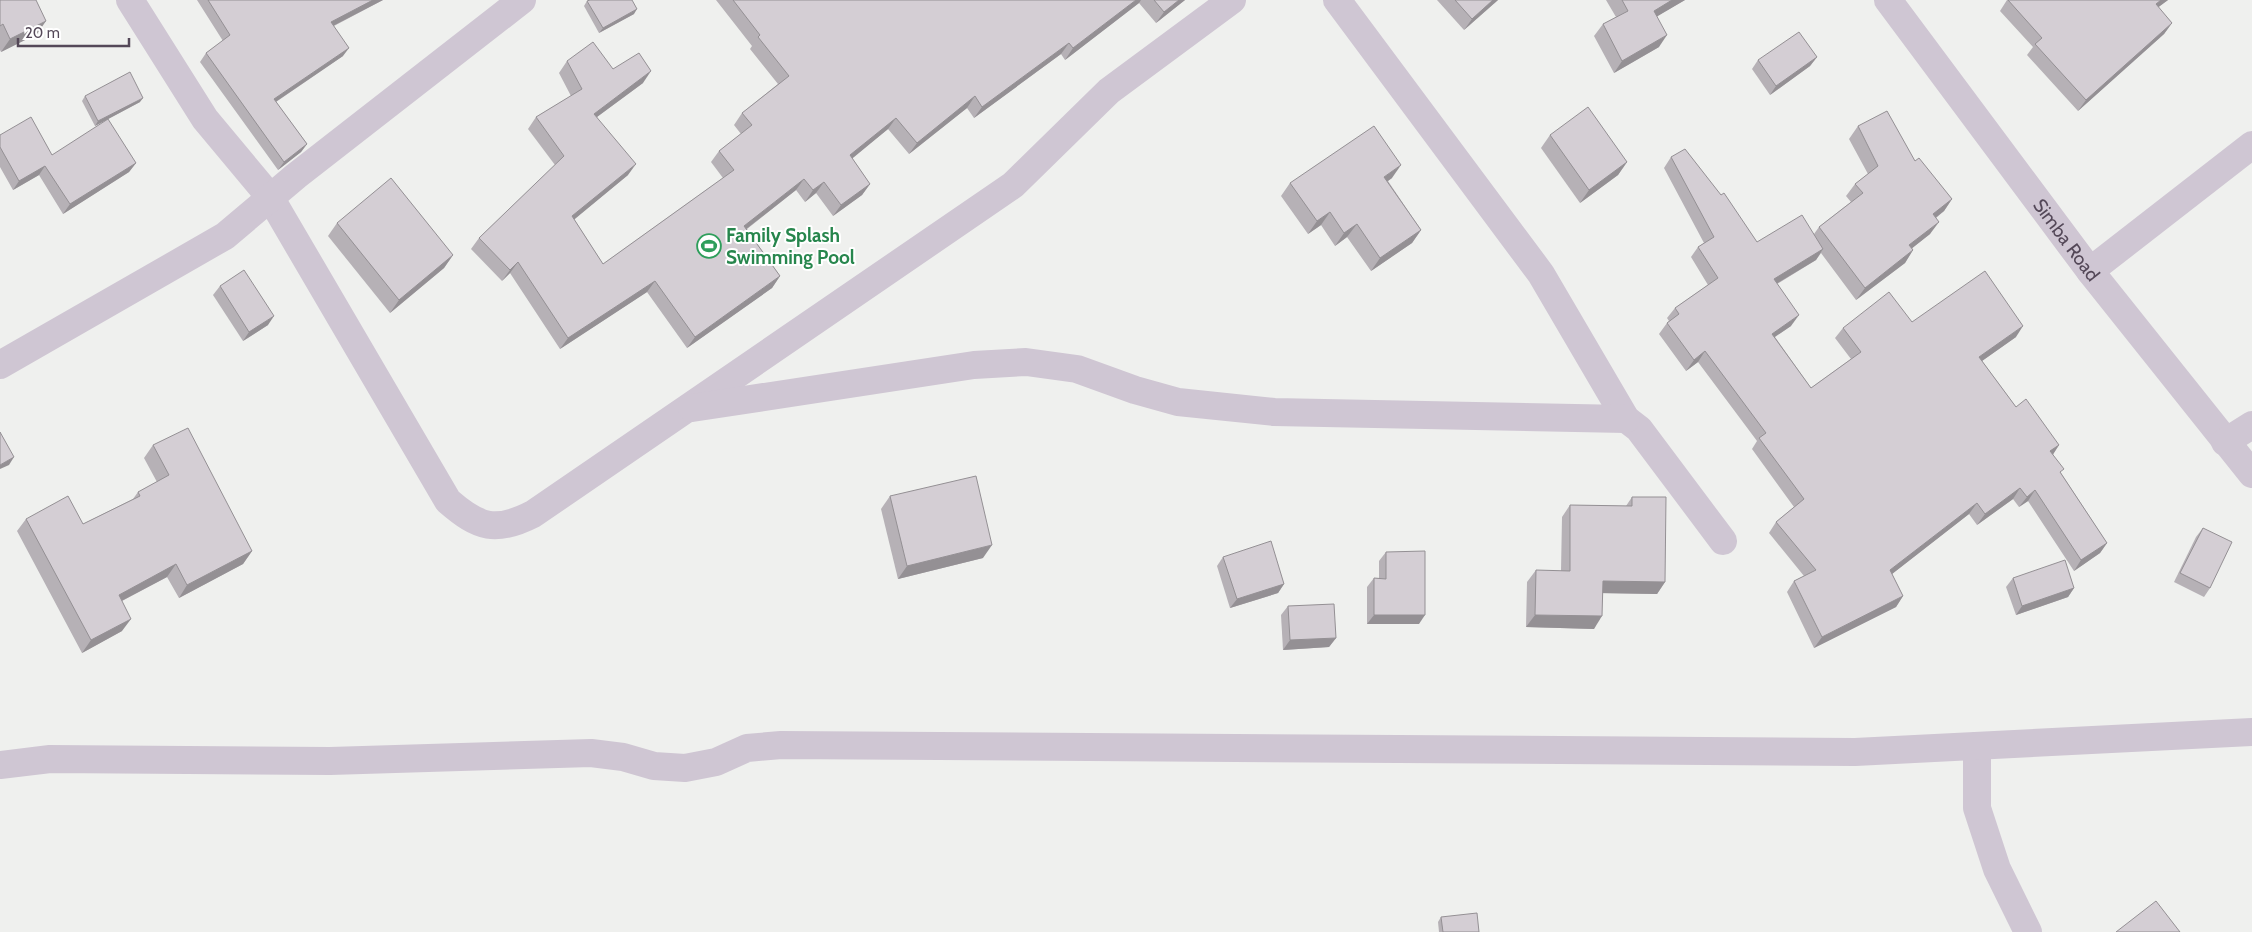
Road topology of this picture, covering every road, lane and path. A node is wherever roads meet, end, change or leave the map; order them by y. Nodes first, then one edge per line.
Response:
1 (130, 0) edge
2 (522, 0) edge
3 (1232, 0) edge
4 (1337, 0) edge
5 (1888, 0) edge
6 (2252, 145) edge
7 (270, 198) junction
8 (2090, 271) junction
9 (0, 365) edge
10 (685, 409) junction
11 (1626, 419) junction
12 (2252, 425) edge
13 (2225, 442) junction
14 (2252, 474) edge
15 (1723, 541) dead end
16 (2252, 732) edge
17 (1977, 746) junction
18 (0, 766) edge
19 (2028, 932) edge

1 - 7 street
2 - 7 street
3 - 10 street
4 - 11 street
5 - 8 street, Simba Road
6 - 8 street
7 - 9 street
7 - 10 street
8 - 13 street, Simba Road
10 - 11 street
11 - 15 street
12 - 13 street
13 - 14 street, Simba Road
16 - 17 street
17 - 18 street
17 - 19 street

